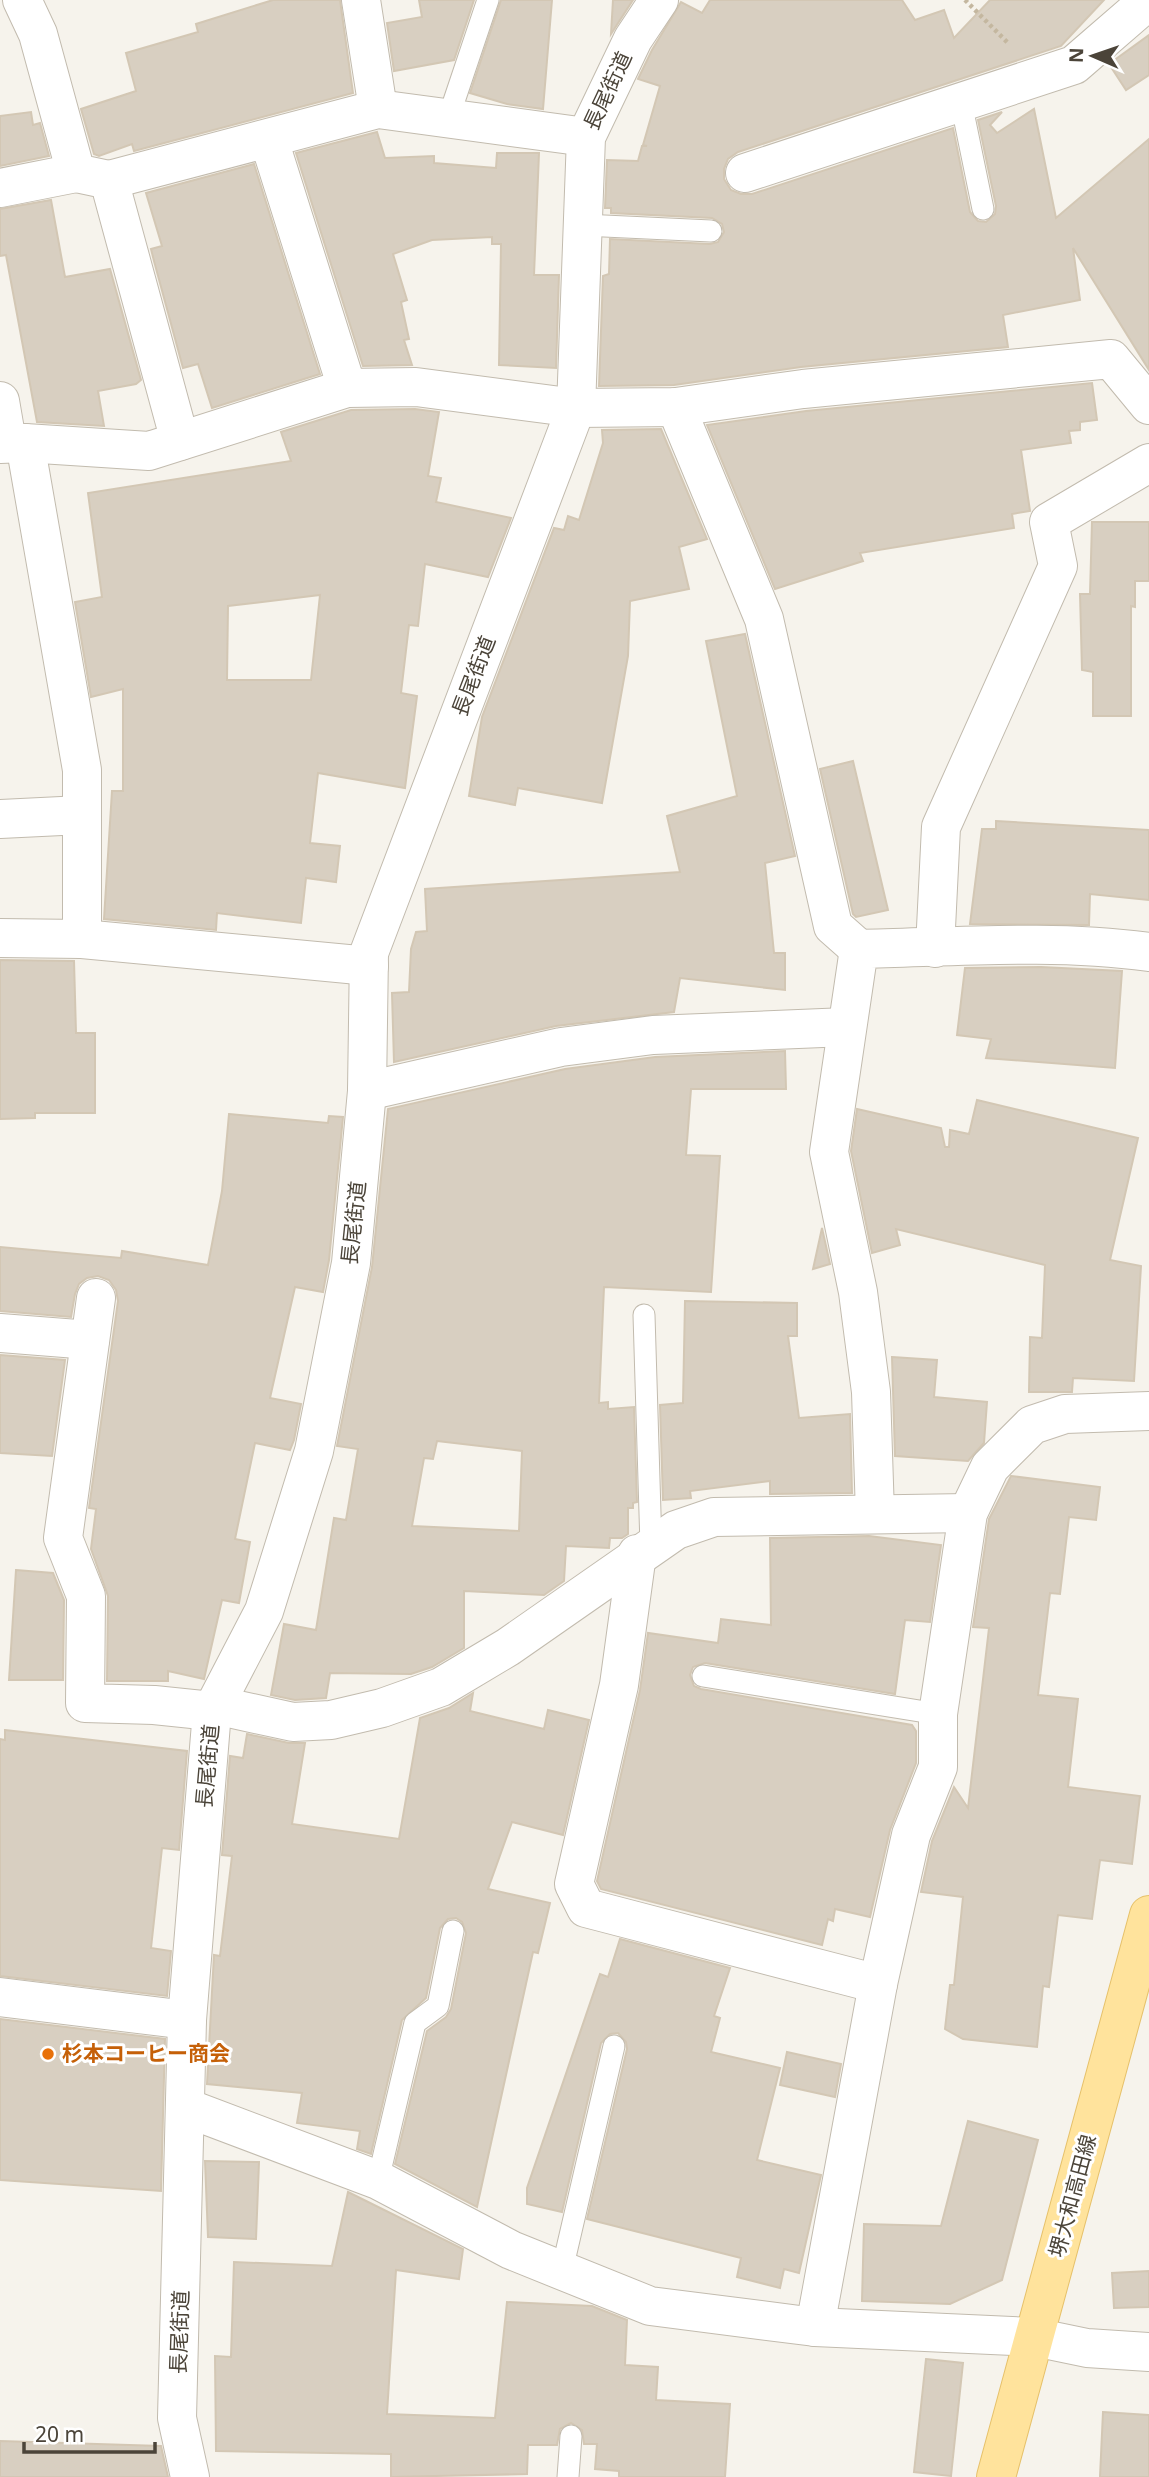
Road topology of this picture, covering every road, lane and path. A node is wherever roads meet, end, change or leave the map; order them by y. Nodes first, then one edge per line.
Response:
1 (22, 0) edge
2 (361, 0) edge
3 (488, 0) edge
4 (659, 0) edge
5 (965, 0) edge
6 (1148, 1) edge
7 (1030, 79) junction
8 (961, 102) junction
9 (378, 109) junction
10 (448, 119) junction
11 (586, 137) junction
12 (269, 140) junction
13 (745, 173) dead end
14 (93, 176) junction
15 (0, 188) edge
16 (983, 209) dead end
17 (583, 225) junction
18 (711, 231) dead end
19 (347, 388) junction
20 (0, 401) edge
21 (1149, 405) edge
22 (676, 407) junction
23 (576, 408) junction
24 (180, 442) junction
25 (11, 443) edge
26 (1149, 463) edge
27 (82, 815) junction
28 (0, 819) edge
29 (0, 938) edge
30 (82, 939) junction
31 (935, 948) junction
32 (859, 949) junction
33 (1149, 952) edge
34 (369, 966) junction
35 (847, 1027) junction
36 (367, 1091) junction
37 (96, 1298) dead end
38 (644, 1315) dead end
39 (0, 1333) edge
40 (90, 1340) junction
41 (1149, 1411) edge
42 (968, 1513) junction
43 (875, 1514) junction
44 (644, 1550) junction
45 (703, 1676) dead end
46 (214, 1708) junction
47 (938, 1714) junction
48 (1149, 1915) edge
49 (453, 1931) dead end
50 (878, 1984) junction
51 (0, 1997) edge
52 (187, 2020) junction
53 (614, 2046) dead end
54 (187, 2108) junction
55 (379, 2180) junction
56 (562, 2270) junction
57 (815, 2327) junction
58 (1034, 2337) junction
59 (1149, 2352) edge
60 (571, 2436) dead end
61 (190, 2477) edge
62 (568, 2477) edge
63 (996, 2477) edge

1 - 14 street
2 - 9 street
3 - 10 lane
4 - 11 street, 長尾街道
5 - 7 path
6 - 7 street
7 - 8 street
8 - 13 street
8 - 16 lane
9 - 10 street
9 - 12 street
10 - 11 street
11 - 17 street, 長尾街道
12 - 14 street
12 - 19 street
14 - 15 street
14 - 24 street
17 - 18 lane
17 - 23 street, 長尾街道
19 - 23 street
19 - 24 street
20 - 25 street
21 - 22 street
22 - 23 street
22 - 32 street
23 - 34 street, 長尾街道
24 - 25 street
25 - 27 street
26 - 31 street
27 - 28 street
27 - 30 street
29 - 30 street
30 - 34 street
31 - 32 street
31 - 33 street
32 - 35 street
34 - 36 street, 長尾街道
35 - 36 street
35 - 43 street
36 - 46 street, 長尾街道
37 - 40 street
38 - 44 lane
39 - 40 street
40 - 46 street
41 - 42 street
42 - 43 street
42 - 47 street
43 - 44 street
44 - 46 street
44 - 50 street
45 - 47 lane
46 - 52 street, 長尾街道
47 - 50 street
48 - 58 main road, 堺大和高田線
49 - 55 lane
50 - 57 street
51 - 52 street
52 - 54 street, 長尾街道
53 - 56 lane
54 - 55 street
54 - 61 street, 長尾街道
55 - 56 street
56 - 57 street
57 - 58 street
58 - 59 street
58 - 63 main road, 堺大和高田線
60 - 62 lane

